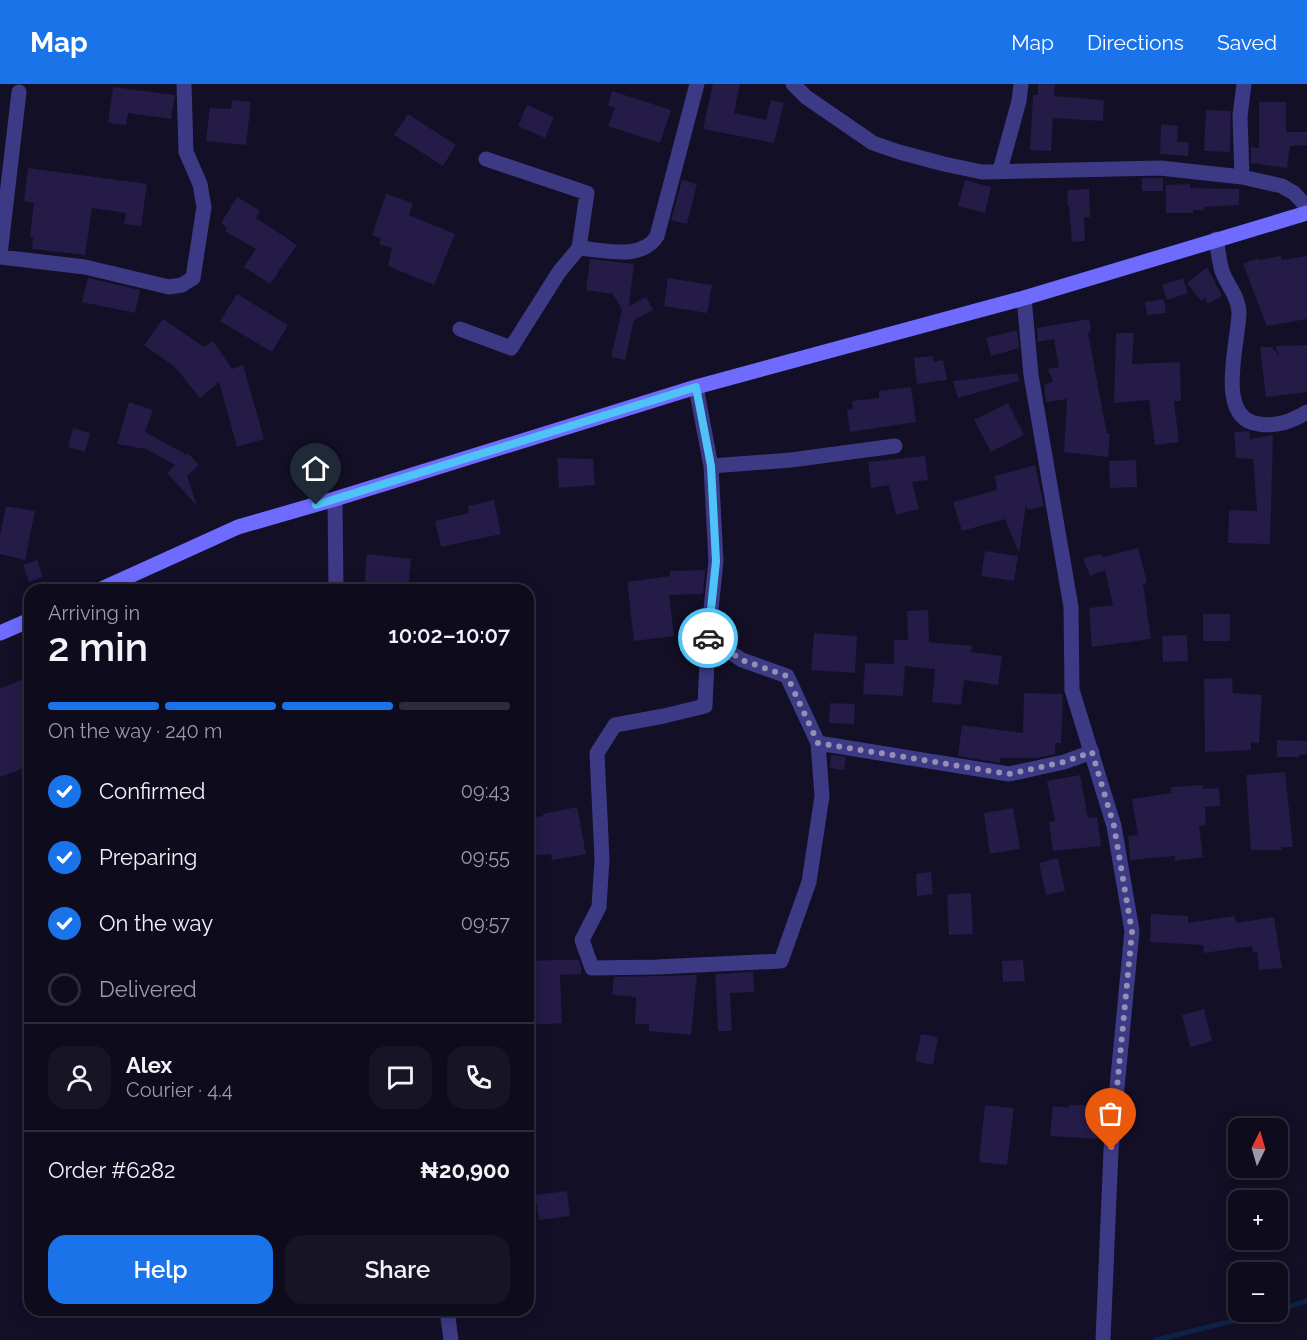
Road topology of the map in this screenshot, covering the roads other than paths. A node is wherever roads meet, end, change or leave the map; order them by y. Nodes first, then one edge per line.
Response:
1 (184, 84) edge
2 (697, 84) edge
3 (792, 84) edge
4 (1021, 84) edge
5 (1244, 84) edge
6 (20, 92) dead end
7 (486, 159) dead end
8 (1000, 170) junction
9 (1242, 177) junction
10 (1307, 207) edge
11 (1307, 213) edge
12 (1, 232) edge
13 (1216, 239) junction
14 (579, 248) junction
15 (0, 256) edge
16 (1024, 298) junction
17 (460, 329) dead end
18 (696, 387) junction
19 (1307, 412) edge
20 (895, 446) dead end
21 (711, 466) junction
22 (335, 499) junction
23 (112, 584) edge
24 (336, 584) edge
25 (24, 623) edge
26 (0, 633) edge
27 (708, 638) junction
28 (818, 743) junction
29 (1092, 752) junction
30 (448, 1316) edge
31 (451, 1340) edge
32 (1103, 1340) edge

1 - 15 street
2 - 14 street
3 - 8 street
4 - 8 street
5 - 9 street
6 - 12 street
7 - 14 street
8 - 9 street
9 - 10 street
11 - 13 main road
12 - 15 street
13 - 16 main road
13 - 19 street
14 - 17 street
16 - 18 main road
16 - 29 street
18 - 21 street
18 - 22 main road
20 - 21 street
21 - 27 street
22 - 23 main road
22 - 24 street
25 - 26 main road
27 - 28 street
27 - 28 street
28 - 29 street
29 - 32 street
30 - 31 street

